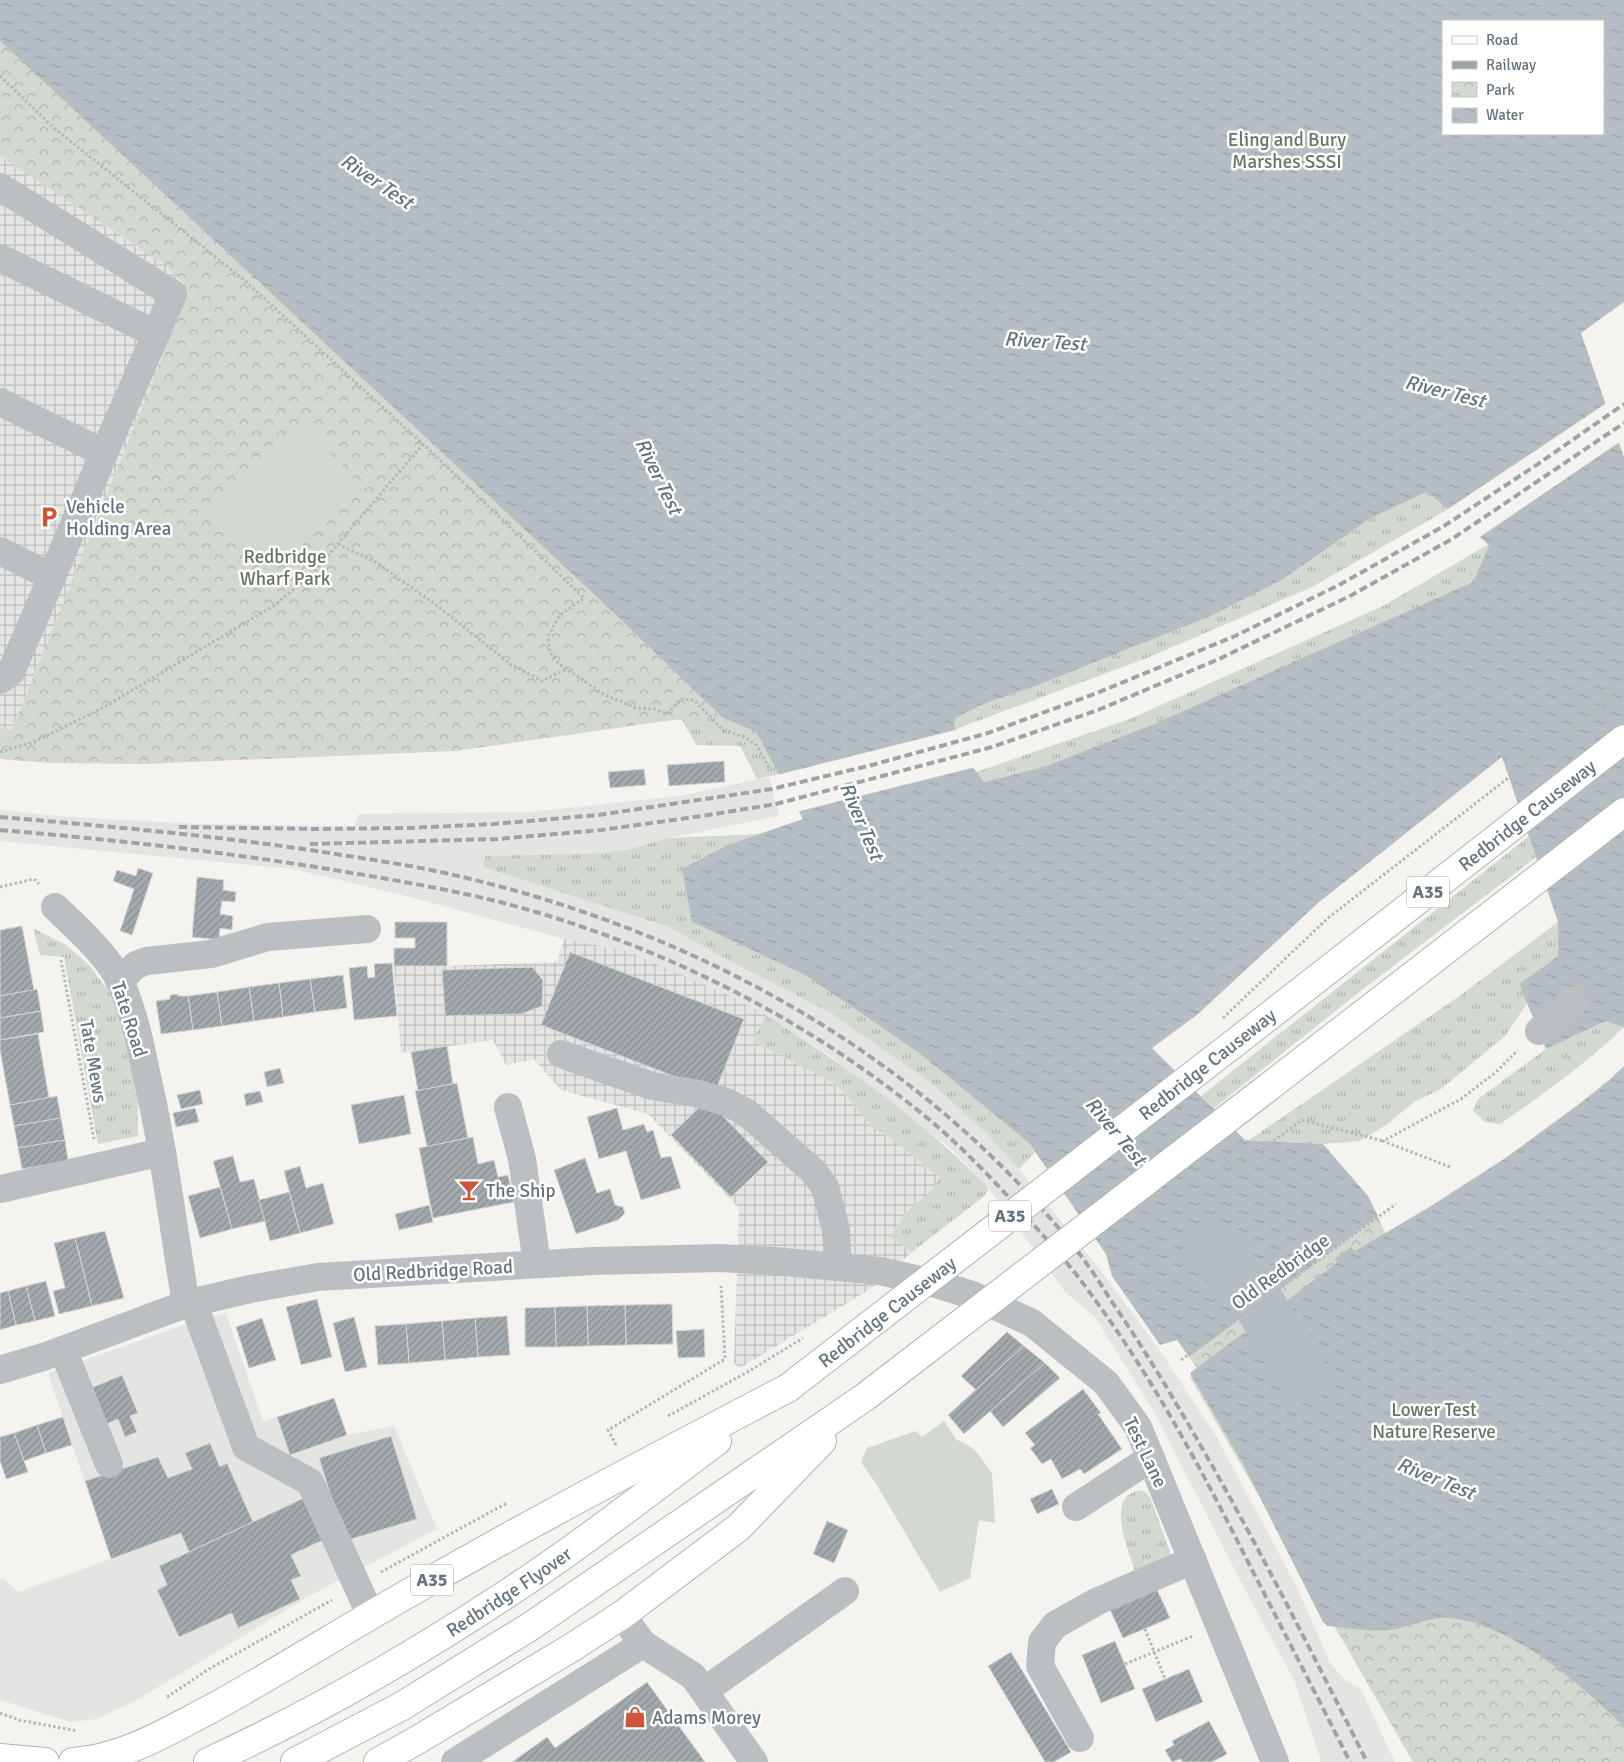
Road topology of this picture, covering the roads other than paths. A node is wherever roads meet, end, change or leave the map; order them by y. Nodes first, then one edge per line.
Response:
1 (0, 187) edge
2 (0, 258) edge
3 (156, 334) junction
4 (0, 402) edge
5 (104, 453) junction
6 (0, 551) edge
7 (52, 577) junction
8 (0, 680) edge
9 (1624, 739) edge
10 (1624, 812) edge
11 (55, 907) road end
12 (367, 929) dead end
13 (119, 981) junction
14 (1575, 1000) dead end
15 (1539, 1031) road end
16 (561, 1054) dead end
17 (508, 1107) dead end
18 (162, 1152) junction
19 (0, 1189) edge
20 (537, 1264) junction
21 (838, 1266) junction
22 (880, 1271) joint
23 (189, 1303) junction
24 (63, 1350) junction
25 (0, 1370) edge
26 (788, 1388) junction
27 (865, 1397) junction
28 (1151, 1458) junction
29 (109, 1464) dead end
30 (1076, 1507) dead end
31 (1193, 1560) junction
32 (844, 1591) dead end
33 (622, 1615) junction
34 (371, 1616) junction
35 (643, 1644) junction
36 (704, 1691) junction
37 (1080, 1738) dead end
38 (0, 1758) edge
39 (45, 1762) edge
40 (73, 1762) edge
41 (208, 1762) edge
42 (295, 1762) edge
43 (378, 1762) edge
44 (455, 1762) edge
45 (754, 1762) edge
46 (1275, 1762) edge

1 - 3 street
2 - 3 street
3 - 5 street
4 - 5 street
5 - 7 street
6 - 7 street
7 - 8 street
9 - 26 main road, Redbridge Causeway / A35, bridge
10 - 27 main road, bridge
11 - 13 street, Tate Road
12 - 13 street
13 - 18 street, Tate Road
14 - 15 street
16 - 21 street
17 - 20 street
18 - 19 street
18 - 23 street, Tate Road
20 - 21 street, Old Redbridge Road
20 - 23 street, Old Redbridge Road
21 - 22 street, Old Redbridge Road
22 - 28 street, Test Lane
23 - 24 street, Old Redbridge Road
23 - 34 street, Tate Road
24 - 25 street, Old Redbridge Road
24 - 29 street
26 - 34 main road, A35
26 - 41 main road, Redbridge Flyover / A35
27 - 33 main road
27 - 42 main road, Redbridge Flyover
28 - 30 street
28 - 31 street, Test Lane
31 - 37 street
31 - 46 street, Test Lane
32 - 36 street
33 - 35 street
33 - 43 main road
34 - 40 main road, A35
35 - 36 street
35 - 44 street
36 - 45 street
38 - 39 main road

